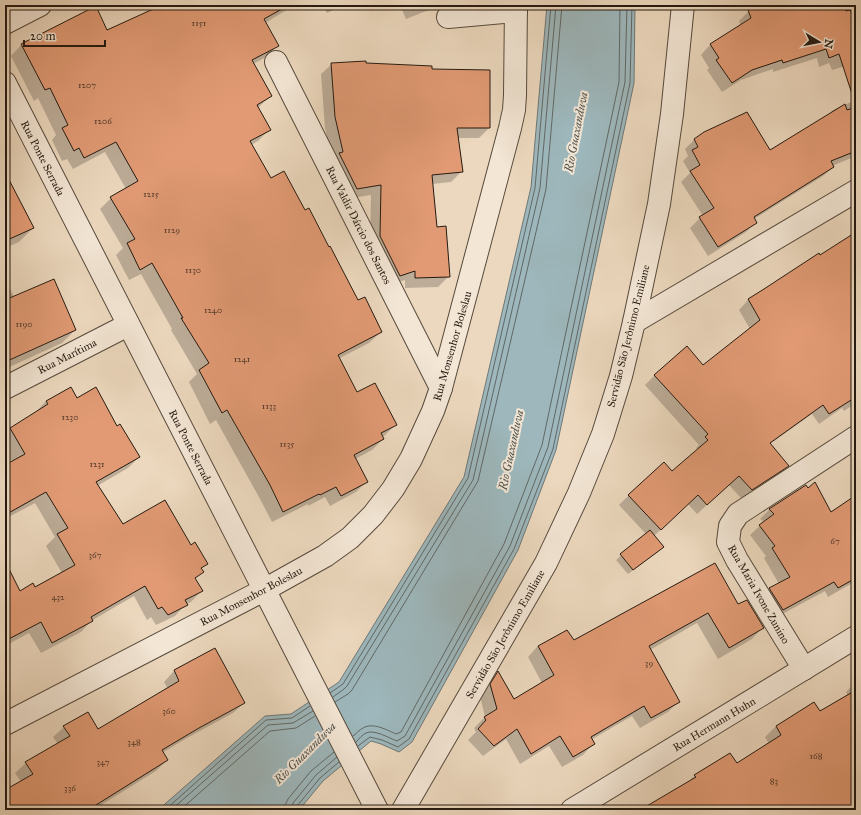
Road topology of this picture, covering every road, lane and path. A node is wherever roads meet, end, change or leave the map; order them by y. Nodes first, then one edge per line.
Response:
1 (40, 5) edge
2 (683, 5) edge
3 (516, 8) edge
4 (448, 17) dead end
5 (5, 23) edge
6 (276, 62) dead end
7 (5, 83) edge
8 (856, 191) edge
9 (634, 322) junction
10 (128, 324) junction
11 (5, 388) edge
12 (442, 388) junction
13 (856, 437) edge
14 (264, 590) junction
15 (856, 637) edge
16 (804, 669) junction
17 (5, 724) edge
18 (377, 810) edge
19 (403, 810) edge
20 (572, 810) edge

1 - 5 street
2 - 9 street, Servidão São Jerônimo Emiliane
3 - 4 street
3 - 12 street, Rua Monsenhor Boleslau
6 - 12 street, Rua Valdir Dárcio dos Santos
7 - 10 street, Rua Ponte Serrada
8 - 9 street
9 - 19 street, Servidão São Jerônimo Emiliane
10 - 11 street, Rua Marítima
10 - 14 street, Rua Ponte Serrada
12 - 14 street, Rua Monsenhor Boleslau
13 - 16 street, Rua Maria Ivone Zunino
14 - 17 street, Rua Monsenhor Boleslau
14 - 18 street, Rua Ponte Serrada
15 - 16 street, Rua Hermann Huhn
16 - 20 street, Rua Hermann Huhn

